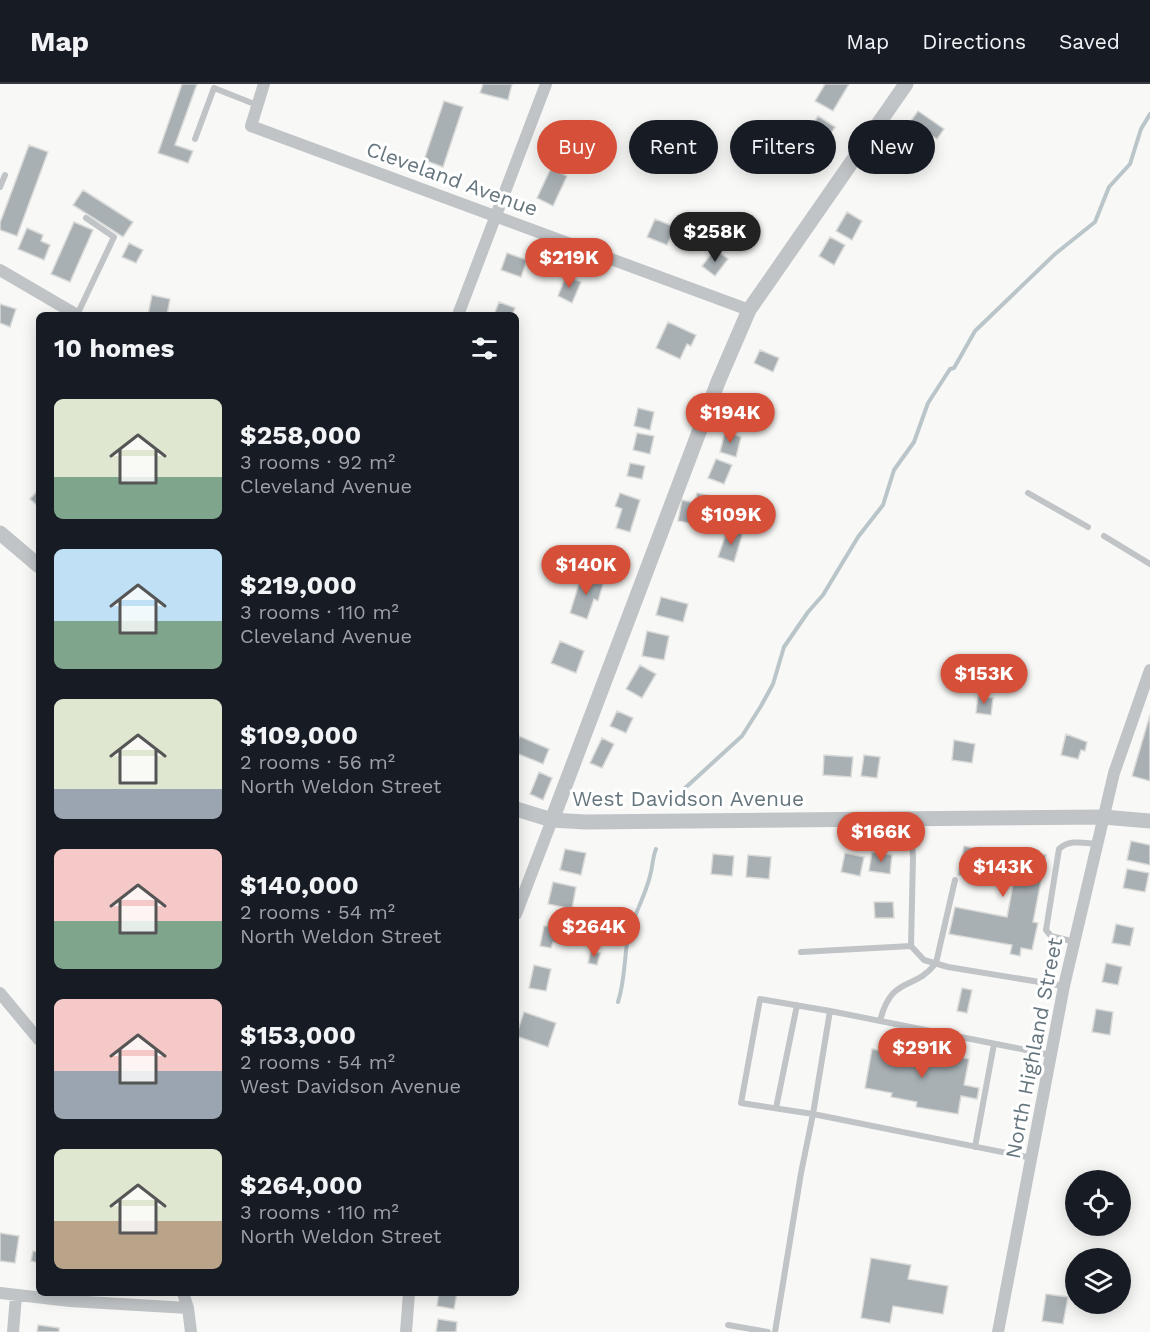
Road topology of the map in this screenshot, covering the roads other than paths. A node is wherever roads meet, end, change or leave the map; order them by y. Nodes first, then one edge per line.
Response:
1 (264, 84) edge
2 (546, 84) edge
3 (906, 84) edge
4 (257, 105) junction
5 (195, 139) dead end
6 (5, 175) dead end
7 (0, 187) edge
8 (496, 215) junction
9 (86, 218) dead end
10 (0, 270) edge
11 (748, 310) junction
12 (72, 312) edge
13 (78, 312) edge
14 (459, 312) edge
15 (1028, 493) dead end
16 (1088, 526) dead end
17 (0, 533) edge
18 (1104, 536) dead end
19 (36, 563) edge
20 (1150, 564) edge
21 (1150, 670) edge
22 (519, 810) edge
23 (1104, 817) junction
24 (910, 818) junction
25 (552, 820) junction
26 (1150, 821) edge
27 (1097, 844) junction
28 (955, 880) dead end
29 (519, 906) edge
30 (1075, 942) junction
31 (911, 946) junction
32 (801, 952) dead end
33 (936, 963) junction
34 (1064, 986) junction
35 (0, 993) edge
36 (797, 1005) junction
37 (830, 1011) junction
38 (880, 1021) junction
39 (36, 1036) edge
40 (994, 1044) junction
41 (1052, 1055) junction
42 (776, 1108) junction
43 (813, 1114) junction
44 (975, 1147) junction
45 (1032, 1158) junction
46 (0, 1293) edge
47 (16, 1296) junction
48 (184, 1296) edge
49 (409, 1296) edge
50 (188, 1308) junction
51 (728, 1325) dead end
52 (13, 1332) edge
53 (190, 1332) edge
54 (406, 1332) edge
55 (768, 1332) edge
56 (775, 1332) edge
57 (998, 1332) edge

1 - 4 street, Cleveland Avenue
2 - 8 street
3 - 11 street
4 - 5 lane
4 - 8 street, Cleveland Avenue
6 - 7 lane
8 - 11 street, Cleveland Avenue
8 - 14 street
9 - 13 lane
10 - 12 street
11 - 25 street
15 - 16 lane
17 - 19 street
18 - 20 lane
21 - 23 street, North Highland Street
22 - 25 street, West Davidson Avenue
23 - 24 street, West Davidson Avenue
23 - 26 street, West Davidson Avenue
23 - 27 street, North Highland Street
24 - 25 street, West Davidson Avenue
24 - 31 lane
25 - 29 street
27 - 30 street, North Highland Street
27 - 30 lane
28 - 33 lane
30 - 34 street, North Highland Street
31 - 32 lane
31 - 33 lane
33 - 34 lane
33 - 38 lane
34 - 41 street, North Highland Street
35 - 39 street
36 - 37 lane
36 - 42 lane
36 - 42 lane
37 - 38 lane
37 - 43 lane
38 - 40 lane
40 - 41 lane
40 - 44 lane
41 - 45 street, North Highland Street
42 - 43 lane
43 - 44 lane
43 - 56 lane
44 - 45 lane
45 - 57 street, North Highland Street
46 - 47 street
47 - 50 street
47 - 52 street
48 - 50 street
49 - 54 street
50 - 53 street
51 - 55 lane

